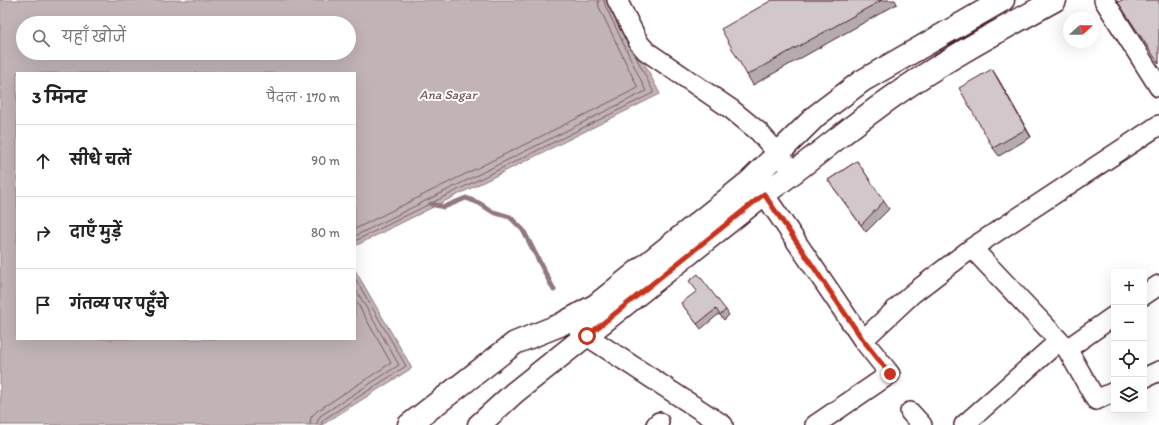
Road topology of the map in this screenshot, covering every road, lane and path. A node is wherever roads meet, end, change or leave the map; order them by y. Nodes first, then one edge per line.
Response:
1 (617, 0) edge
2 (1003, 0) edge
3 (1055, 0) edge
4 (1104, 0) edge
5 (1159, 88) edge
6 (1159, 124) edge
7 (778, 153) junction
8 (795, 173) junction
9 (757, 187) junction
10 (972, 248) junction
11 (1159, 285) edge
12 (1147, 294) edge
13 (1111, 318) edge
14 (569, 320) junction
15 (587, 336) junction
16 (863, 340) junction
17 (1063, 345) junction
18 (1159, 371) edge
19 (1146, 377) edge
20 (1111, 393) edge
21 (408, 425) edge
22 (479, 425) edge
23 (723, 425) edge
24 (815, 425) edge
25 (964, 425) edge

1 - 7 street
2 - 7 street
3 - 8 street
4 - 5 street
6 - 10 street
7 - 8 street
7 - 9 street
8 - 9 street
9 - 14 street
9 - 15 street
9 - 16 street
10 - 16 street
10 - 17 street
11 - 12 street
13 - 17 street
14 - 15 street
14 - 21 street
15 - 22 street
15 - 23 street
16 - 24 street
17 - 20 street
17 - 25 street
18 - 19 street

